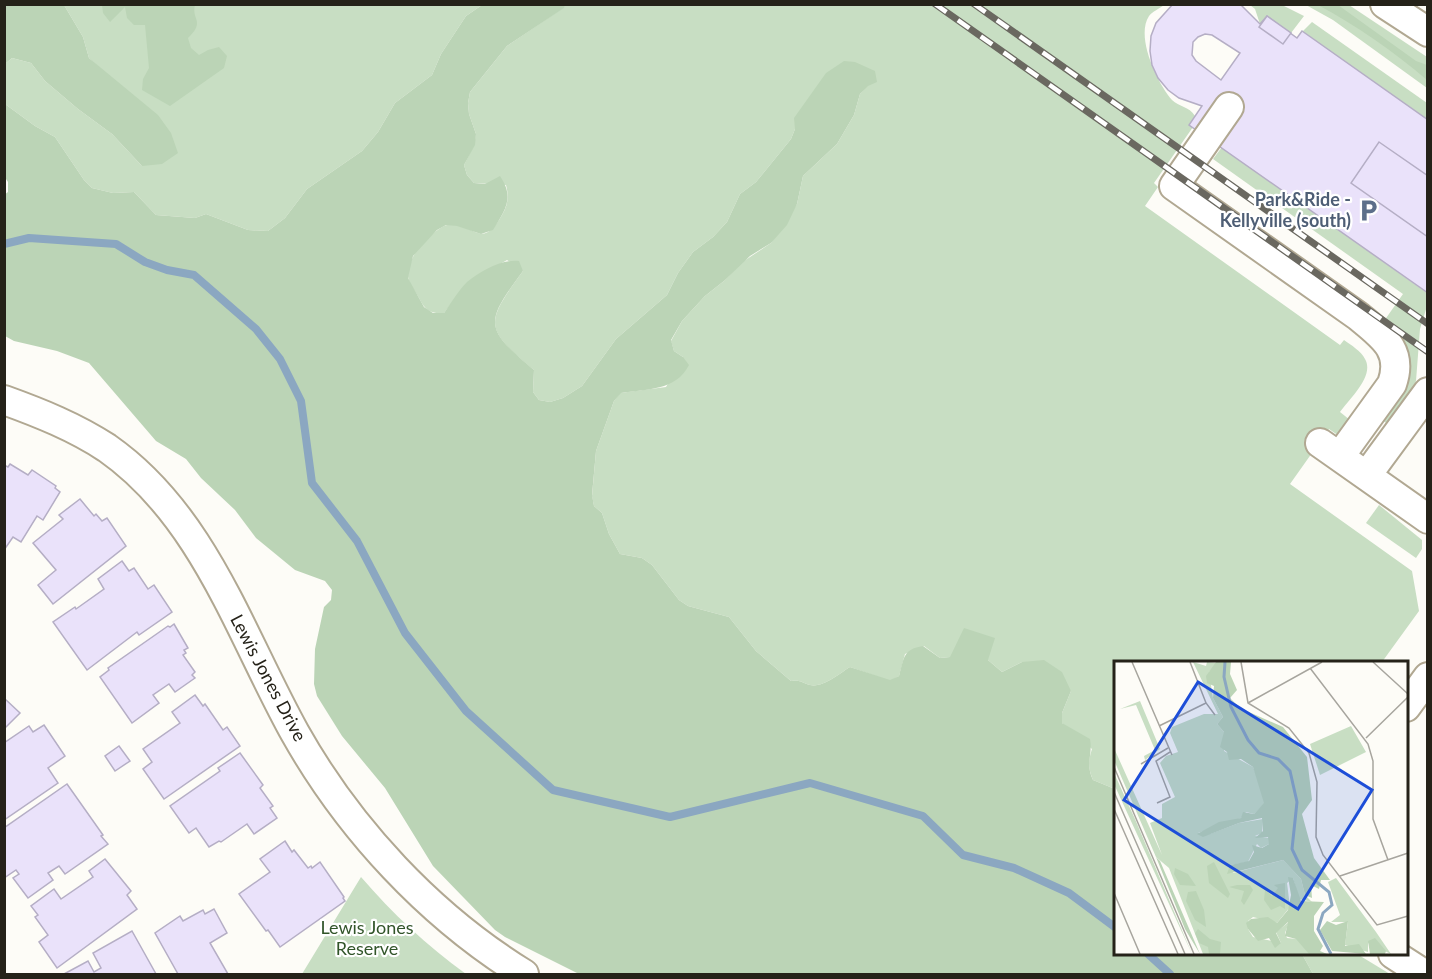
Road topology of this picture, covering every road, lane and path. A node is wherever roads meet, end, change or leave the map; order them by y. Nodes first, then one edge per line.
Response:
1 (1385, 4) edge
2 (1428, 32) edge
3 (1229, 107) dead end
4 (1428, 392) edge
5 (4, 400) edge
6 (1367, 475) junction
7 (1428, 519) edge
8 (1428, 677) edge
9 (1408, 706) edge
10 (1394, 955) edge
11 (524, 975) edge
12 (1424, 975) edge

1 - 2 street
3 - 6 street
4 - 6 street
5 - 11 street, Lewis Jones Drive
6 - 7 street
8 - 9 street
10 - 12 street

